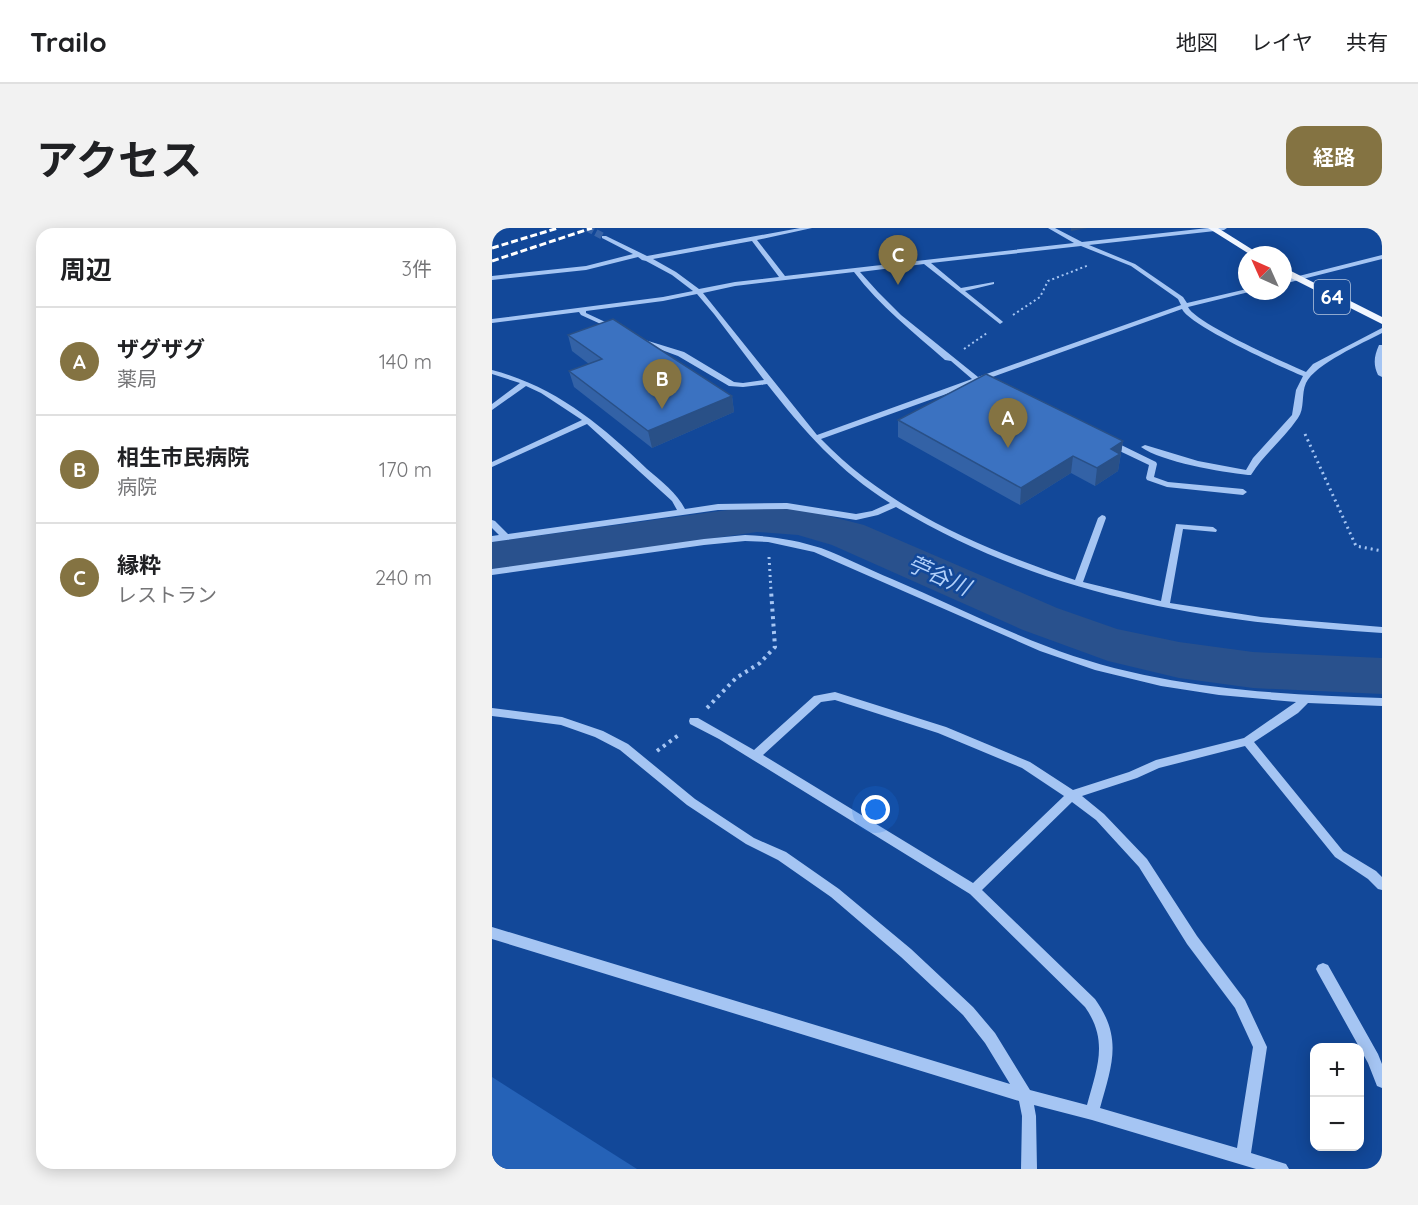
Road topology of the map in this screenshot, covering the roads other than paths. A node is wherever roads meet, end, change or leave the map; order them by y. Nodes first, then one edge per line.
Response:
1 (809, 228) edge
2 (1051, 228) edge
3 (1217, 229) edge
4 (604, 237) tunnel mouth
5 (753, 238) junction
6 (1081, 244) junction
7 (1243, 246) edge
8 (637, 255) junction
9 (1382, 257) edge
10 (644, 259) junction
11 (925, 261) junction
12 (855, 269) junction
13 (1292, 276) edge
14 (492, 278) edge
15 (783, 278) junction
16 (1297, 279) junction
17 (1292, 280) edge
18 (992, 283) dead end
19 (960, 290) junction
20 (697, 291) junction
21 (1238, 293) edge
22 (1184, 306) junction
23 (582, 309) junction
24 (492, 321) edge
25 (1382, 321) edge
26 (1000, 322) road end
27 (1382, 330) edge
28 (622, 332) edge
29 (632, 336) edge
30 (1382, 347) edge
31 (492, 372) edge
32 (1307, 375) junction
33 (1382, 375) edge
34 (976, 379) junction
35 (770, 381) junction
36 (525, 382) junction
37 (997, 389) edge
38 (492, 408) edge
39 (587, 421) junction
40 (816, 438) junction
41 (1101, 439) edge
42 (1145, 447) dead end
43 (492, 465) edge
44 (1243, 492) dead end
45 (896, 504) junction
46 (682, 512) junction
47 (1102, 518) dead end
48 (492, 523) edge
49 (1212, 530) dead end
50 (506, 537) junction
51 (492, 539) edge
52 (492, 572) edge
53 (1078, 584) junction
54 (1165, 605) junction
55 (1382, 630) edge
56 (1306, 699) junction
57 (1382, 702) edge
58 (492, 712) edge
59 (694, 721) road end
60 (1247, 741) junction
61 (755, 756) junction
62 (1072, 795) junction
63 (1382, 885) edge
64 (974, 890) junction
65 (492, 933) edge
66 (1323, 969) dead end
67 (1382, 1082) edge
68 (1025, 1096) junction
69 (1092, 1113) junction
70 (1243, 1157) junction
71 (1029, 1169) edge
72 (1281, 1169) edge

1 - 5 street
2 - 6 street
3 - 6 street
3 - 7 main road
4 - 8 street
5 - 10 street
5 - 15 street
6 - 11 street
6 - 22 street
8 - 10 street
8 - 14 street
9 - 16 street
10 - 20 street
11 - 12 street
11 - 19 street
12 - 15 street
12 - 34 street
13 - 16 main road, 64
15 - 20 street
16 - 17 street
16 - 25 main road, 64
18 - 19 street
19 - 26 street
20 - 23 street
20 - 35 street
21 - 22 street
22 - 32 street
22 - 34 street
23 - 24 street
23 - 28 street
27 - 32 street
29 - 35 street
30 - 33 street
31 - 36 street
32 - 42 street
34 - 37 street
34 - 40 street
35 - 40 street
36 - 38 street
36 - 39 street
39 - 43 street
39 - 46 street
40 - 45 street
41 - 44 street
45 - 46 street
45 - 53 street
46 - 50 street
47 - 53 street
48 - 50 street
49 - 54 street
50 - 51 street
52 - 56 street
53 - 54 street
54 - 55 street
56 - 57 street
56 - 60 street
58 - 68 street
59 - 61 street
60 - 62 street
60 - 63 street
61 - 62 street
61 - 64 street
62 - 64 street
62 - 70 street
64 - 69 street
65 - 68 street
66 - 67 street
68 - 69 street
68 - 71 street
69 - 70 street
70 - 72 street

